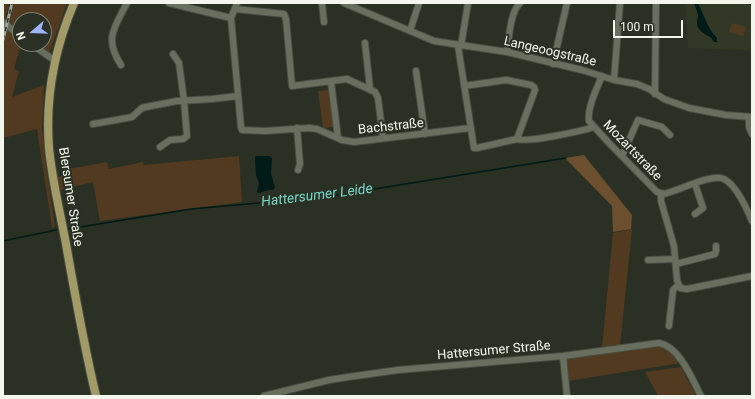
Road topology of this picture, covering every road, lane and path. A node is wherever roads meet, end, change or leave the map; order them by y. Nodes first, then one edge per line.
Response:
1 (74, 3) edge
2 (127, 3) edge
3 (169, 3) edge
4 (322, 3) edge
5 (346, 3) edge
6 (419, 3) edge
7 (468, 3) edge
8 (520, 3) edge
9 (567, 3) edge
10 (620, 3) edge
11 (656, 3) edge
12 (236, 6) edge
13 (232, 18) junction
14 (3, 22) edge
15 (324, 22) dead end
16 (12, 29) edge
17 (410, 31) junction
18 (365, 43) dead end
19 (460, 46) junction
20 (42, 52) edge
21 (507, 52) junction
22 (173, 54) dead end
23 (54, 60) junction
24 (553, 64) junction
25 (121, 66) dead end
26 (416, 71) dead end
27 (602, 76) junction
28 (614, 80) junction
29 (331, 82) junction
30 (464, 86) junction
31 (370, 89) junction
32 (655, 94) junction
33 (238, 96) junction
34 (184, 101) junction
35 (751, 117) edge
36 (92, 124) dead end
37 (594, 127) junction
38 (297, 128) junction
39 (470, 128) junction
40 (425, 134) junction
41 (752, 134) edge
42 (670, 135) dead end
43 (338, 138) junction
44 (383, 138) junction
45 (517, 139) junction
46 (160, 147) dead end
47 (622, 156) junction
48 (298, 170) dead end
49 (696, 184) junction
50 (660, 194) junction
51 (695, 214) dead end
52 (752, 221) edge
53 (716, 246) dead end
54 (648, 260) dead end
55 (676, 262) junction
56 (752, 276) edge
57 (676, 288) junction
58 (669, 326) dead end
59 (563, 356) junction
60 (96, 396) edge
61 (264, 396) edge
62 (567, 396) edge
63 (701, 396) edge

1 - 23 main road, Blersumer Straße
2 - 25 street
3 - 13 street
4 - 15 street
5 - 17 street, Langeoogstraße
6 - 17 street
7 - 19 street
8 - 21 street
9 - 24 street
10 - 28 street
11 - 32 street
12 - 13 street, Bachstraße
12 - 29 street
13 - 33 street, Bachstraße
14 - 16 street
17 - 19 street, Langeoogstraße
18 - 31 street
19 - 21 street, Langeoogstraße
19 - 30 street
20 - 23 street
21 - 24 street, Langeoogstraße
22 - 34 street
23 - 60 main road, Blersumer Straße
24 - 27 street, Langeoogstraße
26 - 40 street
27 - 28 street, Langeoogstraße
27 - 37 street, Mozartstraße
28 - 32 street, Langeoogstraße
29 - 31 street
29 - 43 street
30 - 39 street
30 - 45 street
31 - 44 street
32 - 35 street, Langeoogstraße
33 - 34 street
33 - 38 street, Bachstraße
34 - 36 street
34 - 46 street
35 - 41 street
37 - 45 street
37 - 47 street, Mozartstraße
38 - 43 street, Bachstraße
38 - 48 street
39 - 40 street, Bachstraße
39 - 45 street
40 - 44 street, Bachstraße
42 - 47 street
43 - 44 street, Bachstraße
47 - 50 street, Mozartstraße
49 - 50 street, Mozartstraße
49 - 51 street
49 - 52 street, Mozartstraße
50 - 55 street, Mozartstraße
53 - 55 street
54 - 55 street
55 - 57 street, Mozartstraße
56 - 57 street
57 - 58 street, Mozartstraße
59 - 61 street, Hattersumer Straße
59 - 62 street
59 - 63 street, Hattersumer Straße

